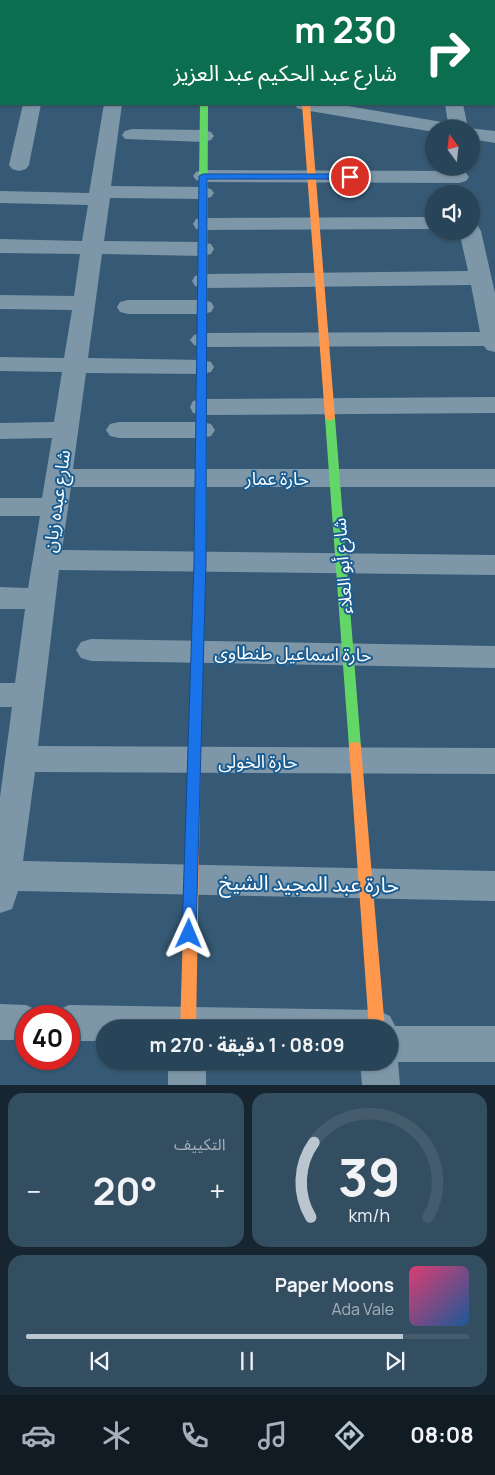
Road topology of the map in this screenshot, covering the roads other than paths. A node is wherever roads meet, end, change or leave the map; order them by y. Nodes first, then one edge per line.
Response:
1 (32, 105) edge
2 (113, 105) edge
3 (204, 105) edge
4 (306, 105) edge
5 (318, 105) edge
6 (454, 105) edge
7 (379, 110) edge
8 (457, 120) edge
9 (425, 123) edge
10 (480, 134) edge
11 (132, 135) dead end
12 (204, 136) junction
13 (495, 137) edge
14 (19, 165) dead end
15 (313, 177) junction
16 (459, 179) edge
17 (203, 185) junction
18 (99, 196) junction
19 (0, 197) edge
20 (316, 223) junction
21 (425, 223) edge
22 (204, 224) junction
23 (472, 240) edge
24 (0, 246) edge
25 (92, 247) junction
26 (204, 249) junction
27 (480, 278) junction
28 (320, 280) junction
29 (204, 281) junction
30 (0, 302) edge
31 (84, 303) junction
32 (203, 306) junction
33 (128, 307) dead end
34 (202, 340) junction
35 (325, 340) junction
36 (495, 341) edge
37 (0, 364) edge
38 (76, 365) junction
39 (202, 367) junction
40 (495, 405) edge
41 (330, 406) junction
42 (202, 418) junction
43 (66, 430) junction
44 (119, 430) dead end
45 (0, 431) edge
46 (59, 478) junction
47 (201, 478) junction
48 (335, 478) junction
49 (495, 478) edge
50 (0, 506) edge
51 (55, 507) junction
52 (47, 560) junction
53 (200, 562) junction
54 (341, 564) junction
55 (495, 565) edge
56 (0, 598) edge
57 (42, 599) junction
58 (91, 650) dead end
59 (197, 652) junction
60 (348, 654) junction
61 (495, 657) edge
62 (0, 695) edge
63 (30, 696) junction
64 (21, 759) junction
65 (194, 760) junction
66 (356, 761) junction
67 (495, 761) edge
68 (7, 807) edge
69 (190, 880) junction
70 (366, 884) junction
71 (495, 886) edge
72 (2, 887) edge
73 (188, 1020) edge
74 (379, 1020) edge
75 (0, 1022) edge
76 (15, 1023) edge
77 (80, 1023) edge
78 (96, 1024) edge
79 (398, 1041) edge
80 (495, 1044) edge
81 (187, 1070) edge
82 (381, 1070) edge
83 (187, 1085) edge
84 (381, 1085) edge

1 - 14 street
2 - 18 street, شارع عبده زيان
3 - 12 street
4 - 15 street, شارع أبو العلاء
5 - 7 street
6 - 8 street
7 - 9 street
10 - 13 street
11 - 12 street
12 - 17 street
15 - 16 street
15 - 17 street
15 - 20 street, شارع أبو العلاء
17 - 18 street
17 - 22 street
18 - 19 street
18 - 25 street, شارع عبده زيان
20 - 21 street
20 - 22 street
20 - 28 street, شارع أبو العلاء
22 - 26 street
23 - 27 street
24 - 25 street
25 - 26 street
25 - 31 street, شارع عبده زيان
26 - 29 street
27 - 28 street
27 - 36 street
28 - 29 street
28 - 35 street, شارع أبو العلاء
29 - 32 street
30 - 31 street
31 - 38 street, شارع عبده زيان
32 - 33 street
32 - 34 street
34 - 35 street
34 - 39 street
35 - 36 street
35 - 41 street, شارع أبو العلاء
37 - 38 street
38 - 39 street
38 - 43 street, شارع عبده زيان
39 - 42 street
40 - 41 street
41 - 42 street
41 - 48 street, شارع أبو العلاء
42 - 44 street
42 - 47 street
43 - 45 street
43 - 46 street, شارع عبده زيان
46 - 47 street, حارة عمار
46 - 51 street, شارع عبده زيان
47 - 48 street, حارة عمار
47 - 53 street
48 - 49 street, حارة عمار
48 - 54 street, شارع أبو العلاء
50 - 51 street
51 - 52 street, شارع عبده زيان
52 - 53 street
52 - 57 street, شارع عبده زيان
53 - 54 street
53 - 59 street
54 - 55 street
54 - 60 street, شارع أبو العلاء
56 - 57 street
57 - 63 street, شارع عبده زيان
58 - 59 street, حارة اسماعيل طنطاوى
59 - 60 street, حارة اسماعيل طنطاوى
59 - 65 street
60 - 61 street, حارة اسماعيل طنطاوى
60 - 66 street, شارع أبو العلاء
62 - 63 street
63 - 64 street, شارع عبده زيان
64 - 65 street, حارة الخولى
64 - 68 street, شارع عبده زيان
65 - 66 street, حارة الخولى
65 - 69 street
66 - 67 street, حارة الخولى
66 - 70 street, شارع أبو العلاء
68 - 72 street, شارع عبده زيان
69 - 70 street, حارة عبد المجيد الشيخ
69 - 72 street, حارة عبد المجيد الشيخ
69 - 73 street
70 - 71 street, حارة عبد المجيد الشيخ
70 - 74 street, شارع أبو العلاء
75 - 76 street
77 - 78 street
79 - 80 street
81 - 83 street
82 - 84 street, شارع أبو العلاء

